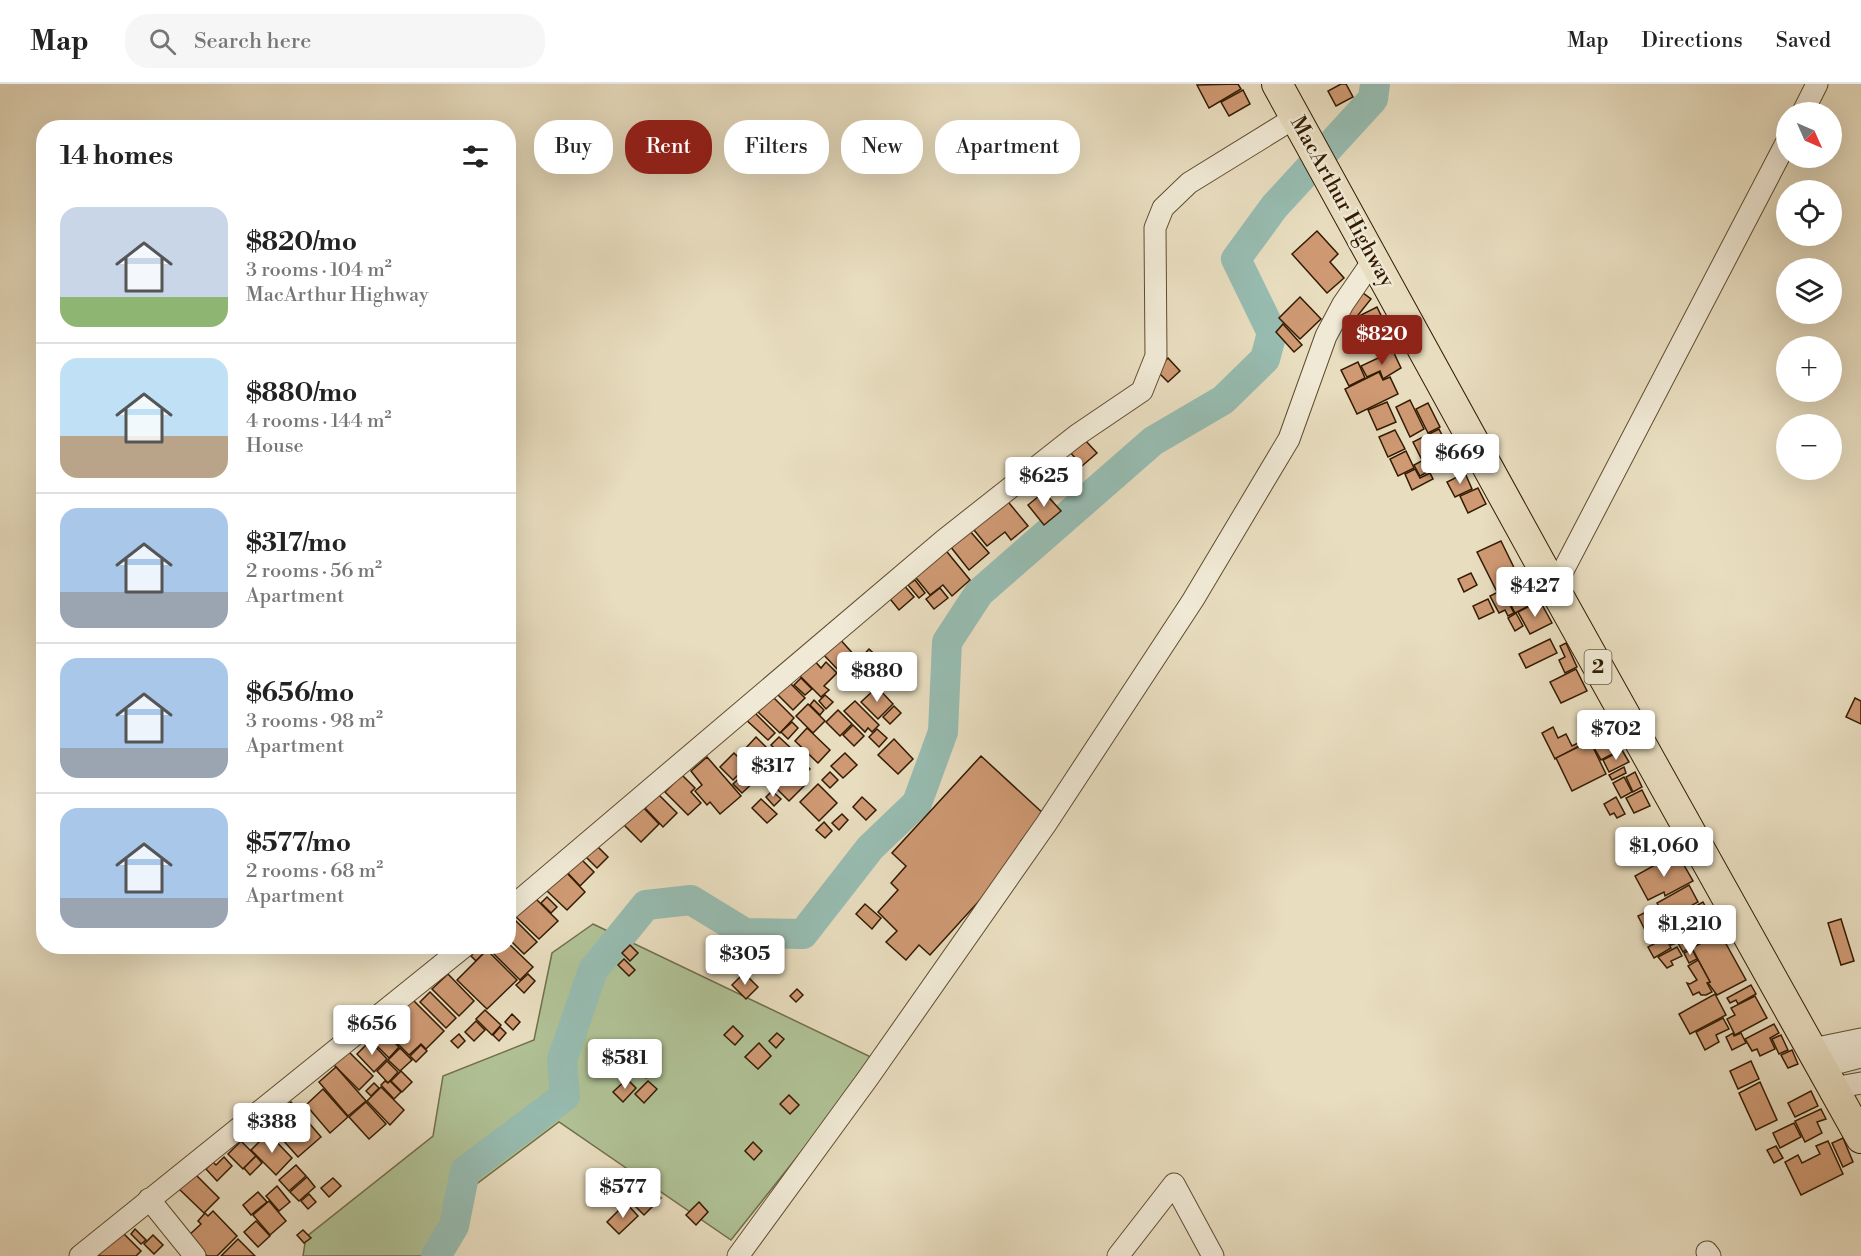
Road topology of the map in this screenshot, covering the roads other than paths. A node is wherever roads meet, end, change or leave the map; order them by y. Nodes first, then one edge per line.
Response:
1 (1277, 84) edge
2 (1818, 84) edge
3 (1808, 102) edge
4 (1299, 122) junction
5 (1776, 162) edge
6 (1374, 259) junction
7 (1554, 588) junction
8 (516, 903) edge
9 (455, 954) edge
10 (1861, 1039) edge
11 (1861, 1057) edge
12 (1832, 1071) edge
13 (1861, 1138) edge
14 (149, 1199) junction
15 (1130, 1251) edge
16 (80, 1256) edge
17 (195, 1256) edge
18 (738, 1256) edge
19 (1213, 1256) edge

1 - 4 highway, MacArthur Highway / 2
2 - 3 street
4 - 6 highway, MacArthur Highway / 2
4 - 8 street
5 - 7 street
6 - 7 highway, MacArthur Highway / 2
6 - 18 street
7 - 12 highway, MacArthur Highway / 2
9 - 14 street
10 - 12 street
11 - 12 street
12 - 13 highway, MacArthur Highway / 2
14 - 16 street
14 - 17 street
15 - 19 street

